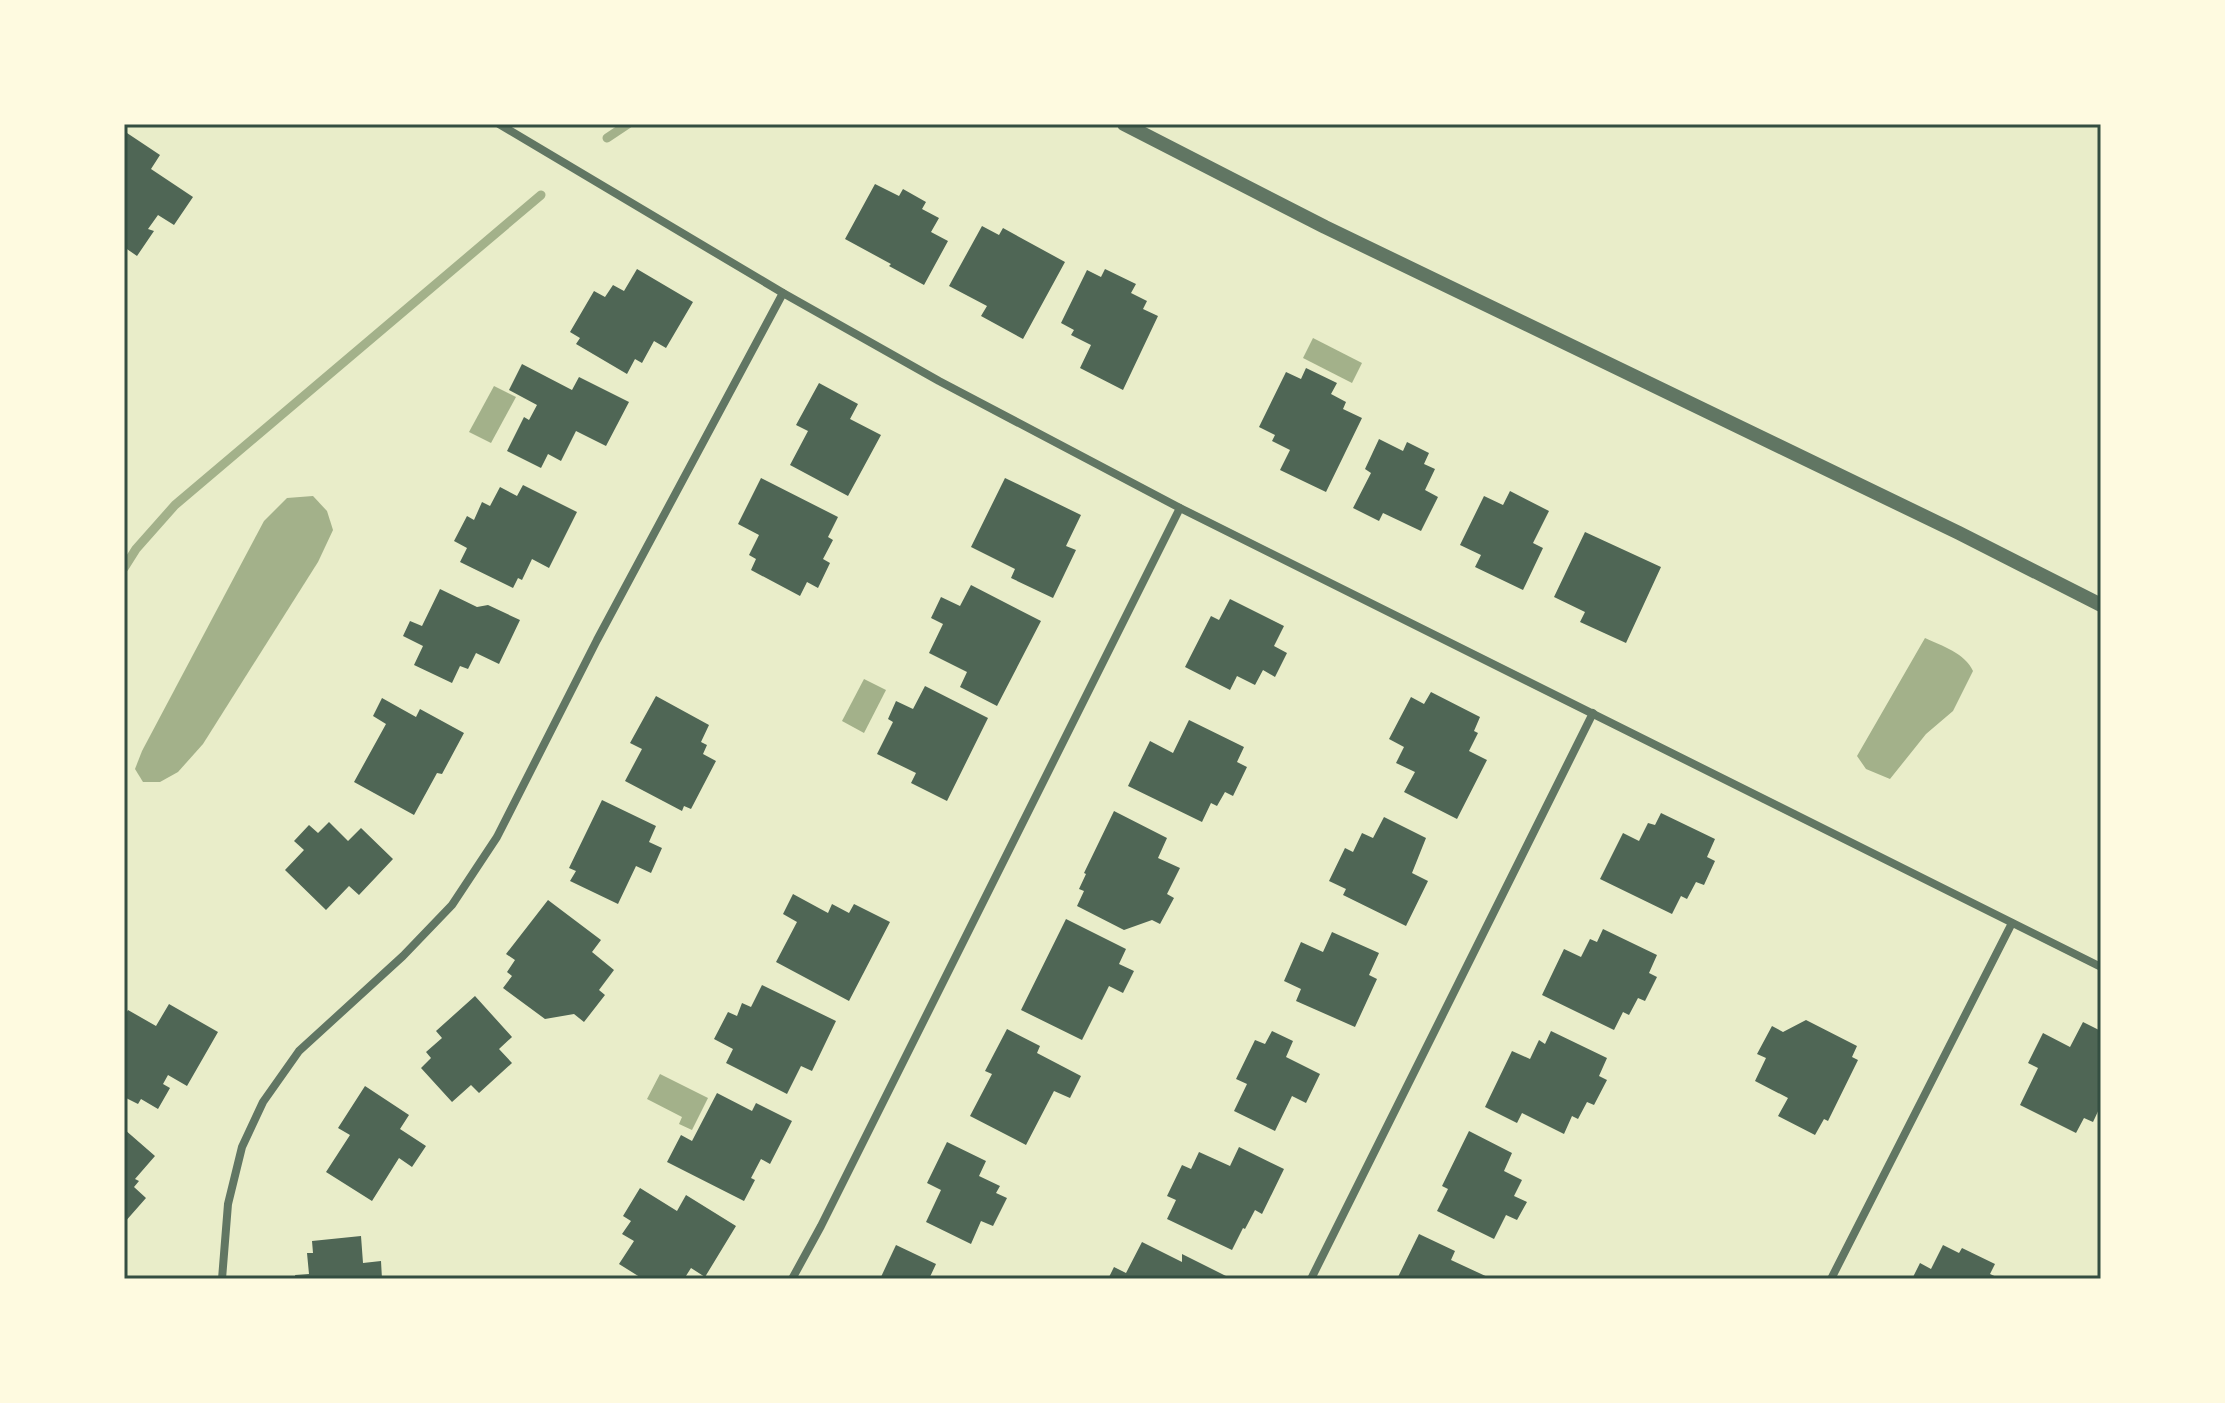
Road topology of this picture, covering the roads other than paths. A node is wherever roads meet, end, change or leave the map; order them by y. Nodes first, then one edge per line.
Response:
1 (499, 124) edge
2 (1124, 124) edge
3 (783, 293) junction
4 (1180, 508) junction
5 (2101, 605) edge
6 (1593, 713) junction
7 (2012, 923) junction
8 (2101, 967) edge
9 (222, 1279) edge
10 (792, 1279) edge
11 (1311, 1279) edge
12 (1831, 1279) edge

1 - 3 street
2 - 5 street
3 - 4 street
3 - 9 street
4 - 6 street
4 - 10 street
6 - 7 street
6 - 11 street
7 - 8 street
7 - 12 street

